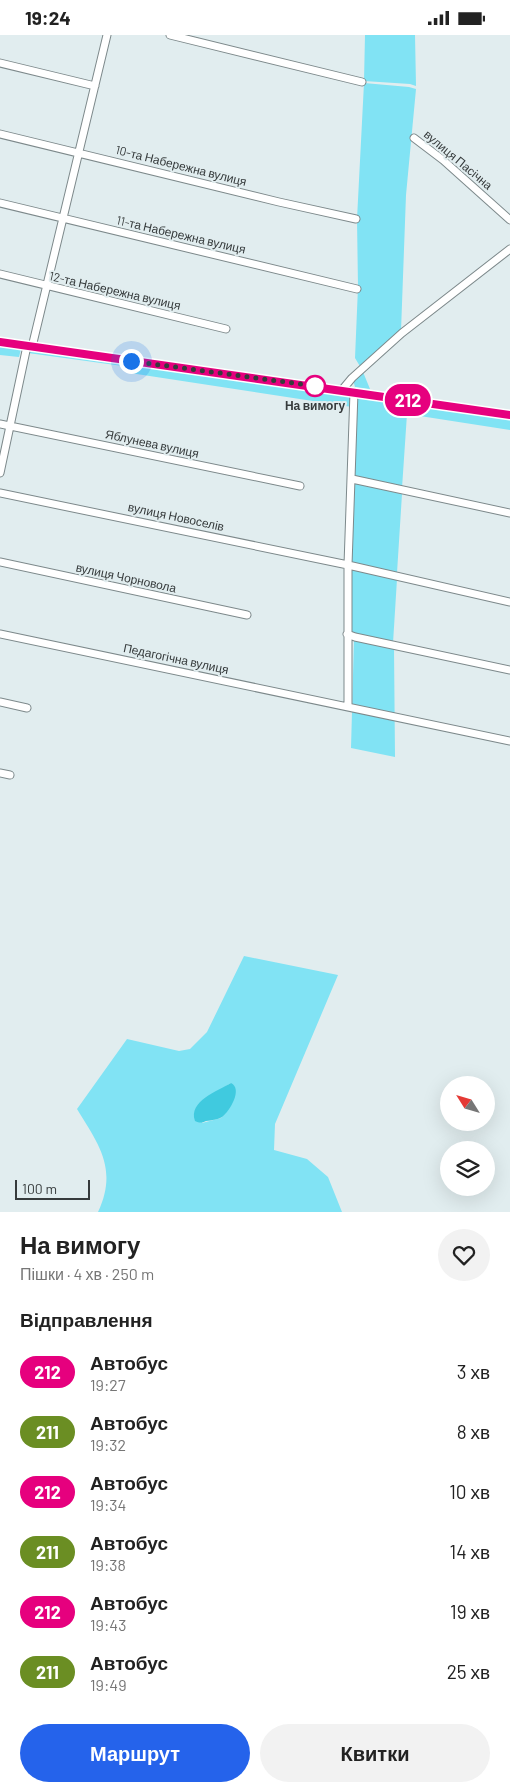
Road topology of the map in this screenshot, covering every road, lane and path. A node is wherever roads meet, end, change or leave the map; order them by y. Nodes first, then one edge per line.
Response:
1 (107, 35) edge
2 (170, 35) edge
3 (0, 63) edge
4 (362, 82) dead end
5 (95, 86) junction
6 (0, 134) edge
7 (414, 137) dead end
8 (79, 153) junction
9 (0, 203) edge
10 (63, 218) junction
11 (356, 219) dead end
12 (510, 220) edge
13 (510, 249) edge
14 (0, 274) edge
15 (46, 286) junction
16 (357, 289) dead end
17 (226, 329) dead end
18 (0, 342) edge
19 (30, 347) junction
20 (342, 390) junction
21 (354, 392) junction
22 (510, 415) edge
23 (0, 424) edge
24 (10, 426) junction
25 (0, 473) edge
26 (352, 479) junction
27 (300, 486) dead end
28 (0, 493) edge
29 (510, 513) edge
30 (0, 562) edge
31 (348, 565) junction
32 (510, 601) edge
33 (247, 615) dead end
34 (0, 633) edge
35 (347, 634) junction
36 (510, 670) edge
37 (0, 702) edge
38 (348, 706) junction
39 (27, 708) dead end
40 (510, 741) edge
41 (0, 773) edge
42 (10, 775) dead end

1 - 5 street
2 - 4 street
3 - 5 street
5 - 8 street
6 - 8 street, 10-та Набережна вулиця
7 - 12 street, вулиця Пасічна
8 - 10 street
8 - 11 street, 10-та Набережна вулиця
9 - 10 street, 11-та Набережна вулиця
10 - 15 street
10 - 16 street, 11-та Набережна вулиця
13 - 20 street
14 - 15 street, 12-та Набережна вулиця
15 - 17 street, 12-та Набережна вулиця
15 - 19 street
18 - 19 street
19 - 20 street
19 - 24 street
20 - 21 street
21 - 22 street
21 - 26 street
23 - 24 street, Яблунева вулиця
24 - 25 street
24 - 27 street, Яблунева вулиця
26 - 29 street
26 - 31 street
28 - 31 street, вулиця Новоселів
30 - 33 street, вулиця Чорновола
31 - 32 street, вулиця Новоселів
31 - 35 street
34 - 38 street, Педагогічна вулиця
35 - 36 street
35 - 38 street
37 - 39 street
38 - 40 street, Педагогічна вулиця
41 - 42 street

